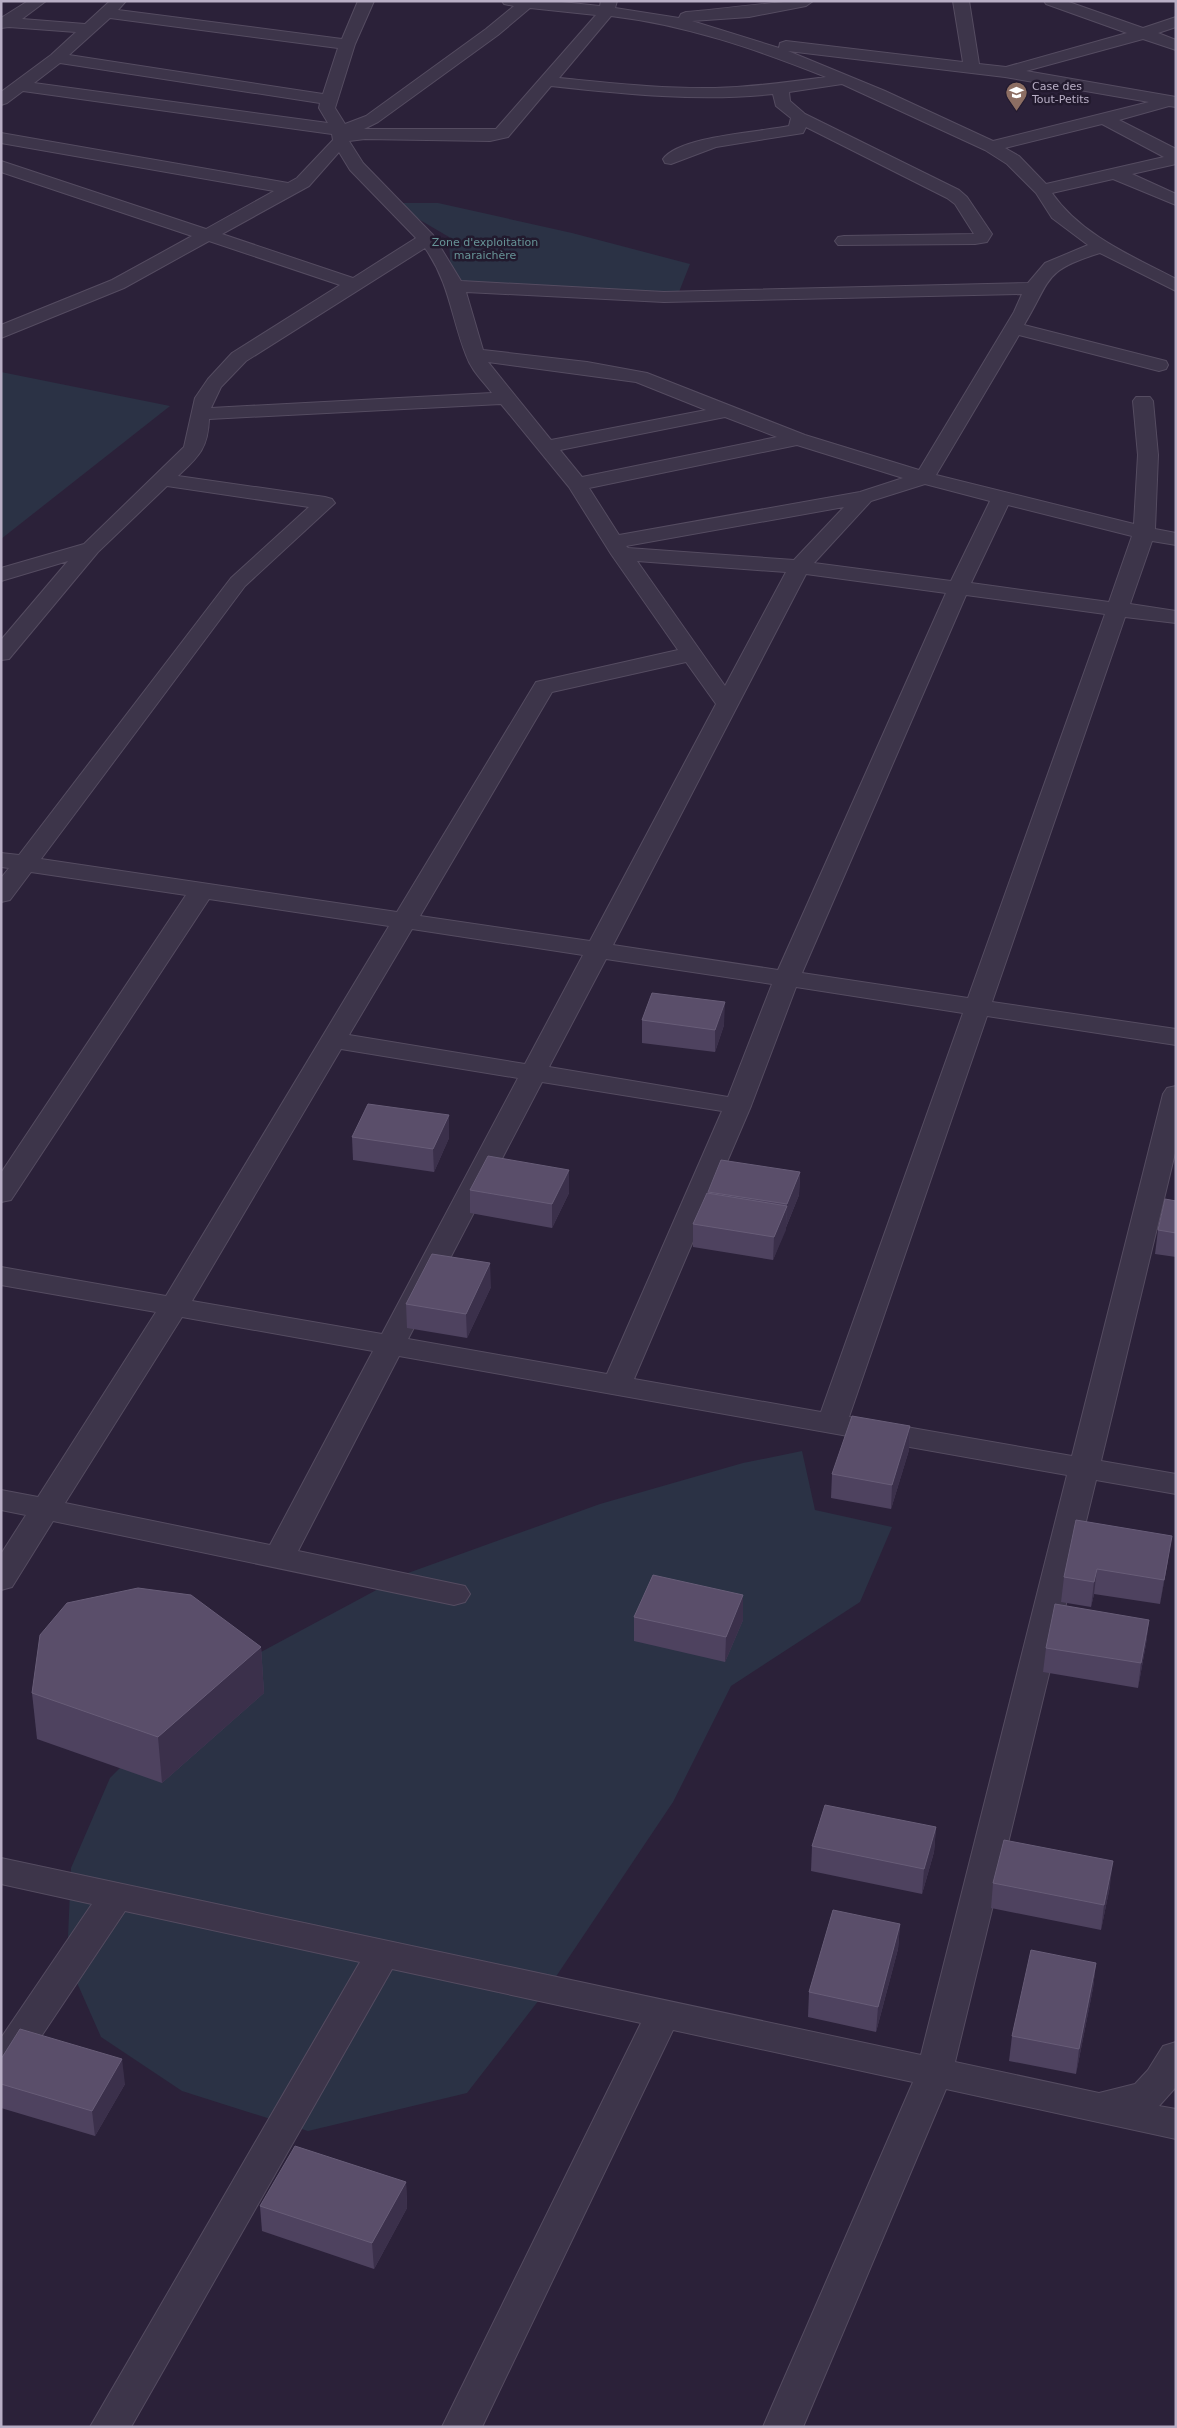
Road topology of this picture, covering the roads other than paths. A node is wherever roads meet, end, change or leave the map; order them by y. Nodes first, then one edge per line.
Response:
1 (39, 1) edge
2 (366, 1) edge
3 (509, 1) edge
4 (806, 1) edge
5 (961, 1) edge
6 (1051, 1) edge
7 (526, 4) junction
8 (113, 7) edge
9 (607, 7) edge
10 (660, 19) junction
11 (1176, 22) edge
12 (4, 23) edge
13 (90, 29) junction
14 (1142, 34) junction
15 (744, 41) junction
16 (347, 44) junction
17 (1176, 45) edge
18 (57, 58) junction
19 (915, 61) junction
20 (972, 67) junction
21 (1005, 72) junction
22 (844, 78) junction
23 (546, 81) junction
24 (18, 86) junction
25 (781, 89) junction
26 (1, 100) edge
27 (329, 100) junction
28 (1174, 101) edge
29 (798, 118) junction
30 (1103, 118) junction
31 (340, 135) junction
32 (1, 138) edge
33 (991, 146) junction
34 (1176, 156) edge
35 (671, 159) dead end
36 (1176, 159) edge
37 (1, 166) edge
38 (1114, 173) junction
39 (290, 189) junction
40 (1042, 190) junction
41 (1176, 200) edge
42 (208, 235) junction
43 (427, 239) junction
44 (844, 241) dead end
45 (1101, 247) junction
46 (354, 284) junction
47 (455, 286) junction
48 (1176, 286) edge
49 (1034, 288) junction
50 (1013, 328) junction
51 (1, 332) edge
52 (475, 355) junction
53 (1159, 365) dead end
54 (508, 398) junction
55 (1143, 401) dead end
56 (728, 412) junction
57 (200, 414) junction
58 (798, 439) junction
59 (547, 447) junction
60 (924, 478) junction
61 (164, 480) junction
62 (577, 484) junction
63 (864, 498) junction
64 (1001, 498) junction
65 (1144, 533) junction
66 (1176, 539) edge
67 (91, 548) junction
68 (617, 548) junction
69 (799, 567) junction
70 (1, 575) edge
71 (959, 587) junction
72 (1118, 608) junction
73 (1176, 617) edge
74 (1, 654) edge
75 (692, 654) junction
76 (727, 704) junction
77 (13, 862) edge
78 (202, 890) junction
79 (1, 895) edge
80 (404, 921) junction
81 (598, 950) junction
82 (787, 978) junction
83 (977, 1007) junction
84 (1176, 1037) edge
85 (333, 1040) junction
86 (533, 1074) junction
87 (1176, 1094) edge
88 (738, 1106) junction
89 (1, 1194) edge
90 (1, 1276) edge
91 (174, 1307) junction
92 (390, 1345) junction
93 (617, 1385) junction
94 (832, 1423) junction
95 (1084, 1468) junction
96 (1176, 1484) edge
97 (1, 1500) edge
98 (45, 1509) junction
99 (279, 1558) junction
100 (1, 1579) edge
101 (454, 1594) dead end
102 (1, 1871) edge
103 (116, 1896) junction
104 (383, 1953) junction
105 (663, 2014) junction
106 (1176, 2056) edge
107 (1, 2068) edge
108 (935, 2072) junction
109 (1099, 2108) junction
110 (1176, 2124) edge
111 (110, 2427) edge
112 (462, 2427) edge
113 (783, 2427) edge

1 - 12 street
2 - 16 street
3 - 7 street
4 - 10 street
5 - 20 street
6 - 14 street
7 - 9 street
7 - 31 street
8 - 13 street
8 - 16 street
9 - 10 street
9 - 23 street
10 - 15 street
11 - 14 street
12 - 13 street
13 - 18 street
14 - 17 street
14 - 21 street
15 - 19 street
15 - 22 street
16 - 27 street
18 - 24 street
18 - 27 street
19 - 20 street
19 - 22 street
20 - 21 street
21 - 28 street
22 - 25 street
22 - 33 street
23 - 25 street
23 - 31 street
24 - 26 street
24 - 31 street
25 - 29 street
27 - 31 street
28 - 30 street
29 - 35 street
29 - 44 street
30 - 33 street
30 - 34 street
31 - 39 street
31 - 43 street
32 - 39 street
33 - 40 street
36 - 38 street
37 - 42 street
38 - 40 street
38 - 41 street
39 - 42 street
40 - 45 street
42 - 46 street
42 - 51 street
43 - 46 street
43 - 47 street
45 - 48 street
45 - 49 street
46 - 57 street
47 - 49 street
47 - 52 street
49 - 50 street
50 - 53 street
50 - 60 street
52 - 54 street
52 - 56 street
54 - 57 street
54 - 59 street
55 - 65 street
56 - 58 street
56 - 59 street
57 - 61 street
58 - 60 street
58 - 62 street
59 - 62 street
60 - 63 street
60 - 64 street
61 - 67 street
61 - 77 street
62 - 68 street
63 - 68 street
63 - 69 street
64 - 65 street
64 - 71 street
65 - 66 street
65 - 72 street
67 - 70 street
67 - 74 street
68 - 69 street
68 - 75 street
69 - 71 street
69 - 76 street
71 - 72 street
71 - 82 street
72 - 73 street
72 - 83 street
75 - 76 street
75 - 80 street
76 - 81 street
77 - 78 street
77 - 79 street
78 - 80 street
78 - 89 street
80 - 81 street
80 - 85 street
81 - 82 street
81 - 86 street
82 - 83 street
82 - 88 street
83 - 84 street
83 - 94 street
85 - 86 street
85 - 91 street
86 - 88 street
86 - 92 street
87 - 95 street
88 - 93 street
90 - 91 street
91 - 92 street
91 - 98 street
92 - 93 street
92 - 99 street
93 - 94 street
94 - 95 street
95 - 96 street
95 - 108 street
97 - 98 street
98 - 99 street
98 - 100 street
99 - 101 street
102 - 103 street
103 - 104 street
103 - 107 street
104 - 105 street
104 - 111 street
105 - 108 street
105 - 112 street
106 - 109 street
108 - 109 street
108 - 113 street
109 - 110 street

